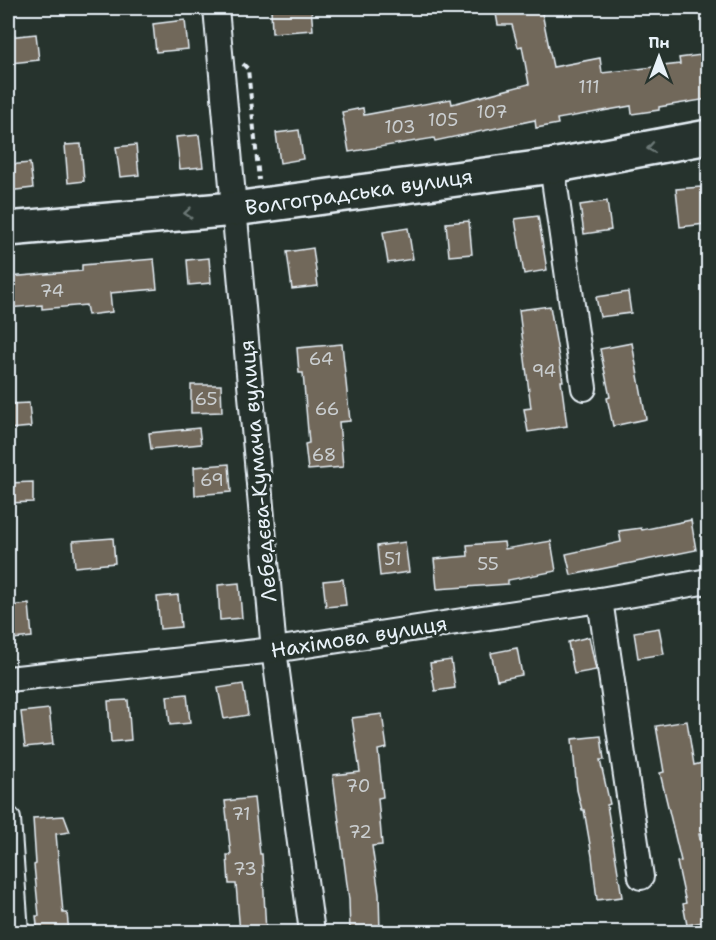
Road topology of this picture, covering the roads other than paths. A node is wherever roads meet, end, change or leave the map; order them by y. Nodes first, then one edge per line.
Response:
1 (216, 8) edge
2 (708, 138) edge
3 (552, 166) junction
4 (234, 209) junction
5 (8, 229) edge
6 (585, 388) dead end
7 (708, 581) edge
8 (600, 600) junction
9 (274, 650) junction
10 (8, 679) edge
11 (8, 819) edge
12 (641, 877) dead end
13 (16, 933) edge
14 (312, 933) edge

1 - 4 street, Лебедєва-Кумача вулиця
2 -> 3 street, Волгоградська вулиця
3 - 4 street, Волгоградська вулиця
3 - 6 street
4 -> 5 street, Волгоградська вулиця
4 - 9 street, Лебедєва-Кумача вулиця
7 - 8 street, Нахімова вулиця
8 - 9 street, Нахімова вулиця
8 - 12 street
9 - 10 street, Нахімова вулиця
9 - 14 street, Лебедєва-Кумача вулиця
11 - 13 street

